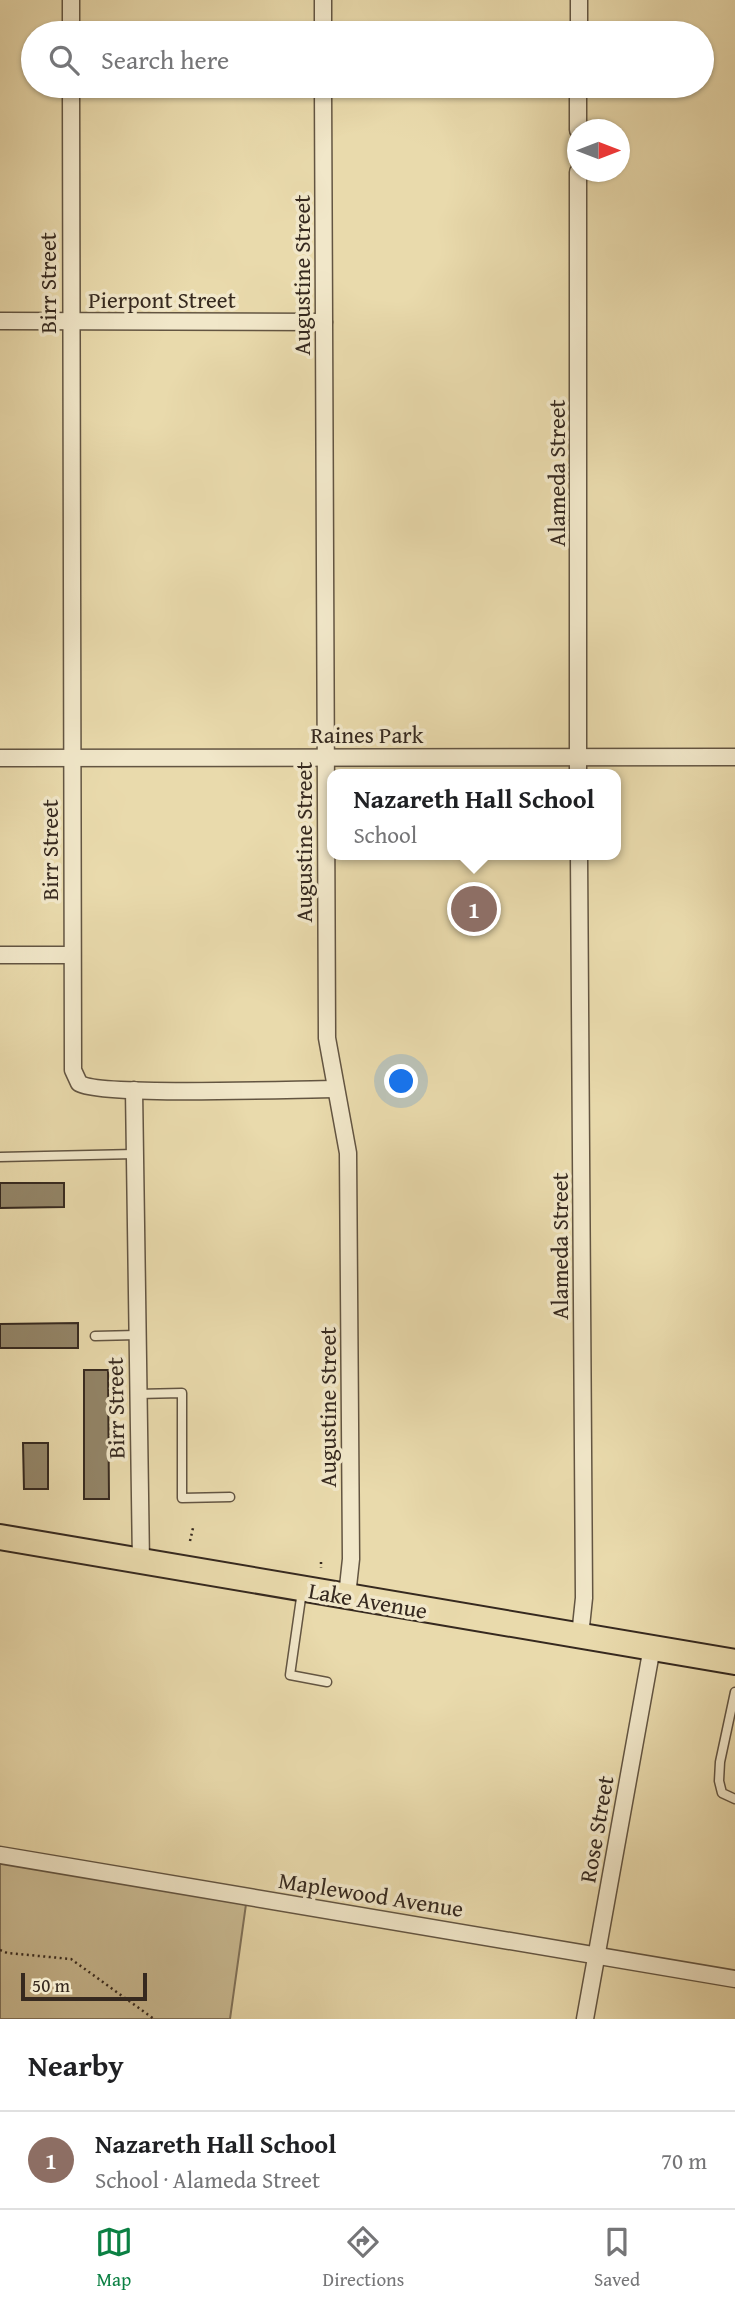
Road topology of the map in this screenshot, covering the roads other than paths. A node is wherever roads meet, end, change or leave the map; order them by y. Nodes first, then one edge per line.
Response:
1 (71, 0) edge
2 (323, 0) edge
3 (579, 0) edge
4 (71, 21) edge
5 (323, 21) edge
6 (579, 21) edge
7 (71, 98) edge
8 (323, 98) edge
9 (579, 98) edge
10 (579, 119) edge
11 (578, 182) edge
12 (0, 321) edge
13 (70, 321) junction
14 (324, 322) junction
15 (326, 757) junction
16 (578, 757) junction
17 (735, 757) edge
18 (0, 758) edge
19 (72, 758) junction
20 (578, 769) edge
21 (579, 860) edge
22 (0, 955) edge
23 (72, 956) junction
24 (335, 1089) junction
25 (134, 1090) junction
26 (135, 1154) junction
27 (0, 1157) edge
28 (137, 1335) junction
29 (95, 1336) dead end
30 (138, 1394) junction
31 (230, 1497) dead end
32 (0, 1538) edge
33 (141, 1563) junction
34 (302, 1588) junction
35 (347, 1596) junction
36 (580, 1636) junction
37 (652, 1647) junction
38 (735, 1662) edge
39 (327, 1682) dead end
40 (735, 1692) edge
41 (735, 1799) edge
42 (0, 1855) edge
43 (597, 1955) junction
44 (735, 1979) edge
45 (585, 2019) edge

1 - 4 street
2 - 5 street
3 - 6 street
7 - 13 street, Birr Street
8 - 14 street, Augustine Street
9 - 10 street
11 - 16 street, Alameda Street
12 - 13 street, Pierpont Street
13 - 14 street, Pierpont Street
13 - 19 street, Birr Street
14 - 15 street, Augustine Street
15 - 16 street, Raines Park
15 - 19 street, Raines Park
15 - 24 street, Augustine Street
16 - 17 street, Raines Park
16 - 20 street, Alameda Street
18 - 19 street, Raines Park
19 - 23 street, Birr Street
21 - 36 street, Alameda Street
22 - 23 street
23 - 25 street, Birr Street
24 - 25 street
24 - 35 street, Augustine Street
25 - 26 street, Birr Street
26 - 27 lane
26 - 28 street, Birr Street
28 - 29 lane
28 - 30 street, Birr Street
30 - 31 lane
30 - 33 street, Birr Street
32 - 33 main road, Lake Avenue
33 - 34 main road, Lake Avenue
34 - 35 main road, Lake Avenue
34 - 39 lane
35 - 36 main road, Lake Avenue
36 - 37 main road, Lake Avenue
37 - 38 main road, Lake Avenue
37 - 43 street, Rose Street
40 - 41 lane
42 - 43 street, Maplewood Avenue
43 - 44 street, Maplewood Avenue
43 - 45 street, Rose Street

